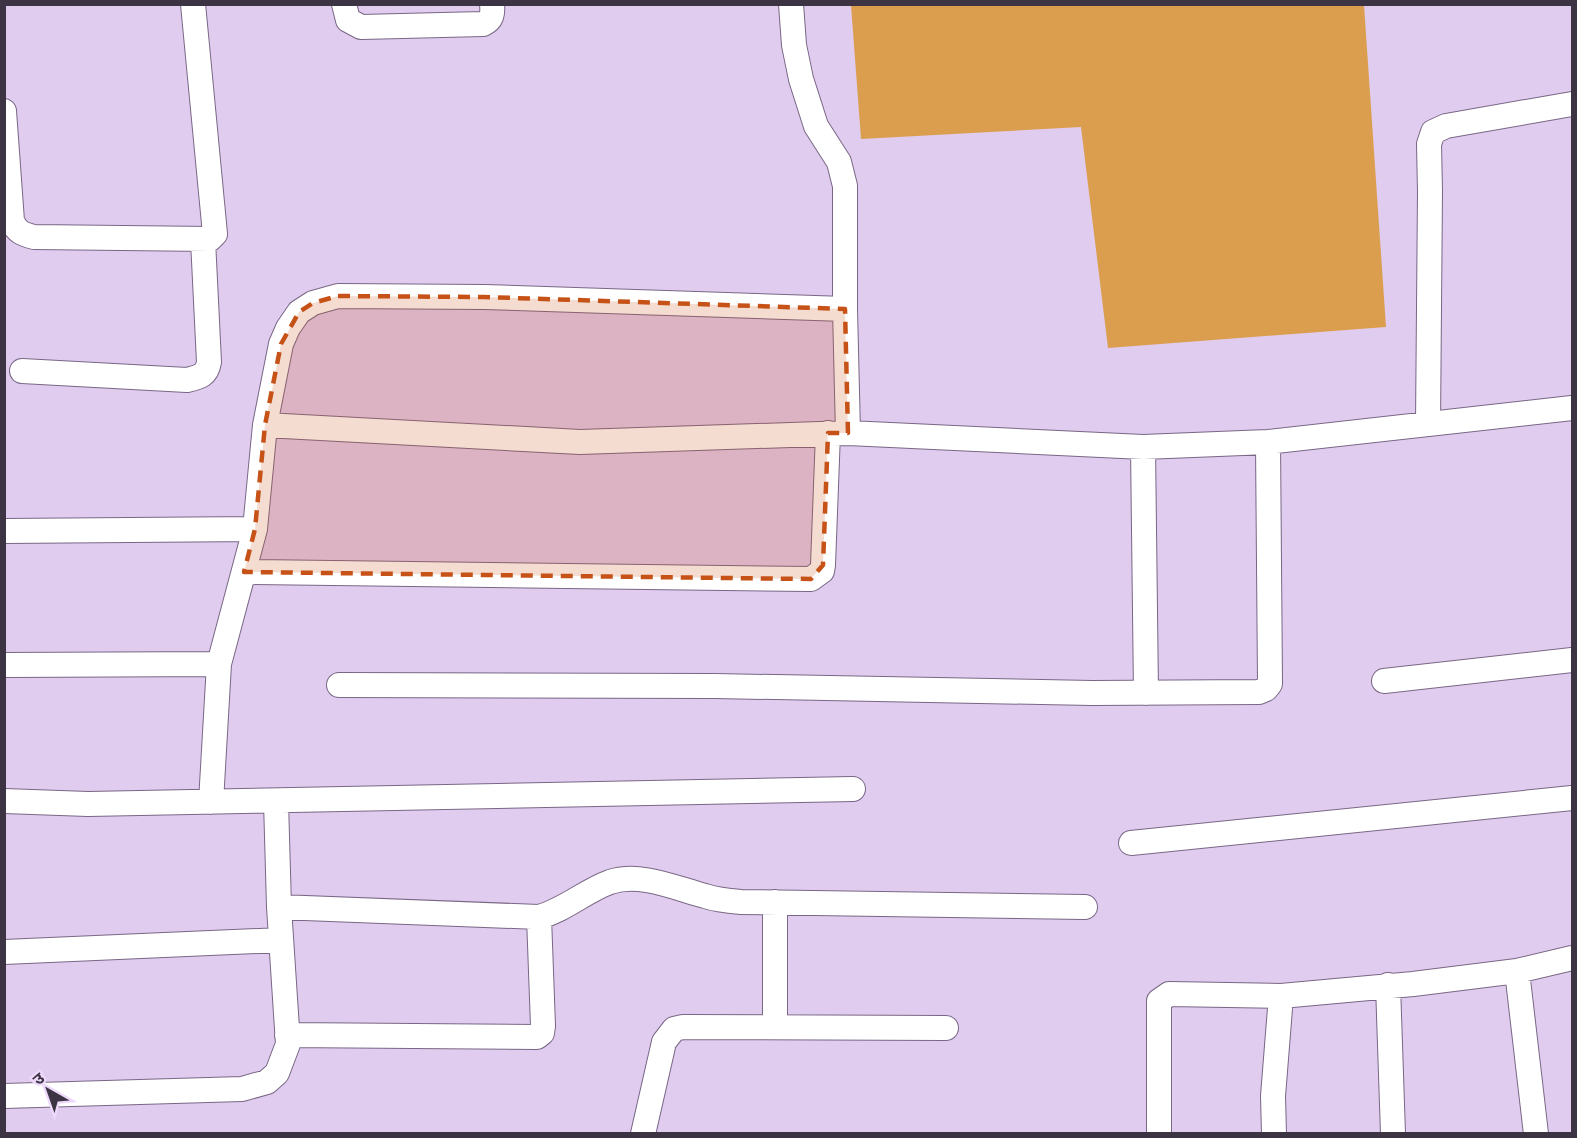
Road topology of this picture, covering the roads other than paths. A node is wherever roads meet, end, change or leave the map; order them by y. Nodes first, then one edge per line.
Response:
1 (193, 4) edge
2 (344, 4) edge
3 (492, 4) edge
4 (791, 4) edge
5 (1572, 105) edge
6 (4, 111) edge
7 (203, 240) junction
8 (845, 309) junction
9 (22, 371) dead end
10 (1572, 408) edge
11 (1428, 424) junction
12 (265, 425) junction
13 (838, 433) junction
14 (1268, 442) junction
15 (1143, 447) junction
16 (255, 529) junction
17 (4, 531) edge
18 (244, 572) junction
19 (1572, 660) edge
20 (219, 664) junction
21 (4, 665) edge
22 (1384, 681) dead end
23 (339, 685) dead end
24 (1146, 693) junction
25 (853, 789) dead end
26 (1572, 798) edge
27 (4, 801) edge
28 (276, 801) junction
29 (211, 802) junction
30 (1131, 843) dead end
31 (775, 902) junction
32 (279, 907) junction
33 (1085, 907) dead end
34 (539, 917) junction
35 (281, 940) junction
36 (4, 952) edge
37 (1572, 958) edge
38 (1517, 971) junction
39 (1388, 985) junction
40 (1281, 996) junction
41 (775, 1027) junction
42 (946, 1029) dead end
43 (287, 1035) junction
44 (4, 1096) edge
45 (642, 1134) edge
46 (1159, 1134) edge
47 (1274, 1134) edge
48 (1393, 1134) edge
49 (1536, 1134) edge

1 - 7 street
2 - 3 street
4 - 8 street
5 - 11 street
6 - 7 street
7 - 9 street
8 - 12 street
8 - 13 street
10 - 11 street
11 - 14 street
12 - 13 street
12 - 16 street
13 - 15 street
13 - 18 street
14 - 15 street
14 - 24 street
15 - 24 street
16 - 17 street
16 - 18 street
18 - 20 street
19 - 22 street
20 - 21 street
20 - 29 street
23 - 24 street
25 - 28 street
26 - 30 street
27 - 29 street
28 - 29 street
28 - 32 street
31 - 33 street
31 - 34 street
31 - 41 street
32 - 34 street
32 - 35 street
34 - 43 street
35 - 36 street
35 - 43 street
37 - 38 street
38 - 39 street
38 - 49 street
39 - 40 street
39 - 48 street
40 - 46 street
40 - 47 street
41 - 42 street
41 - 45 street
43 - 44 street

